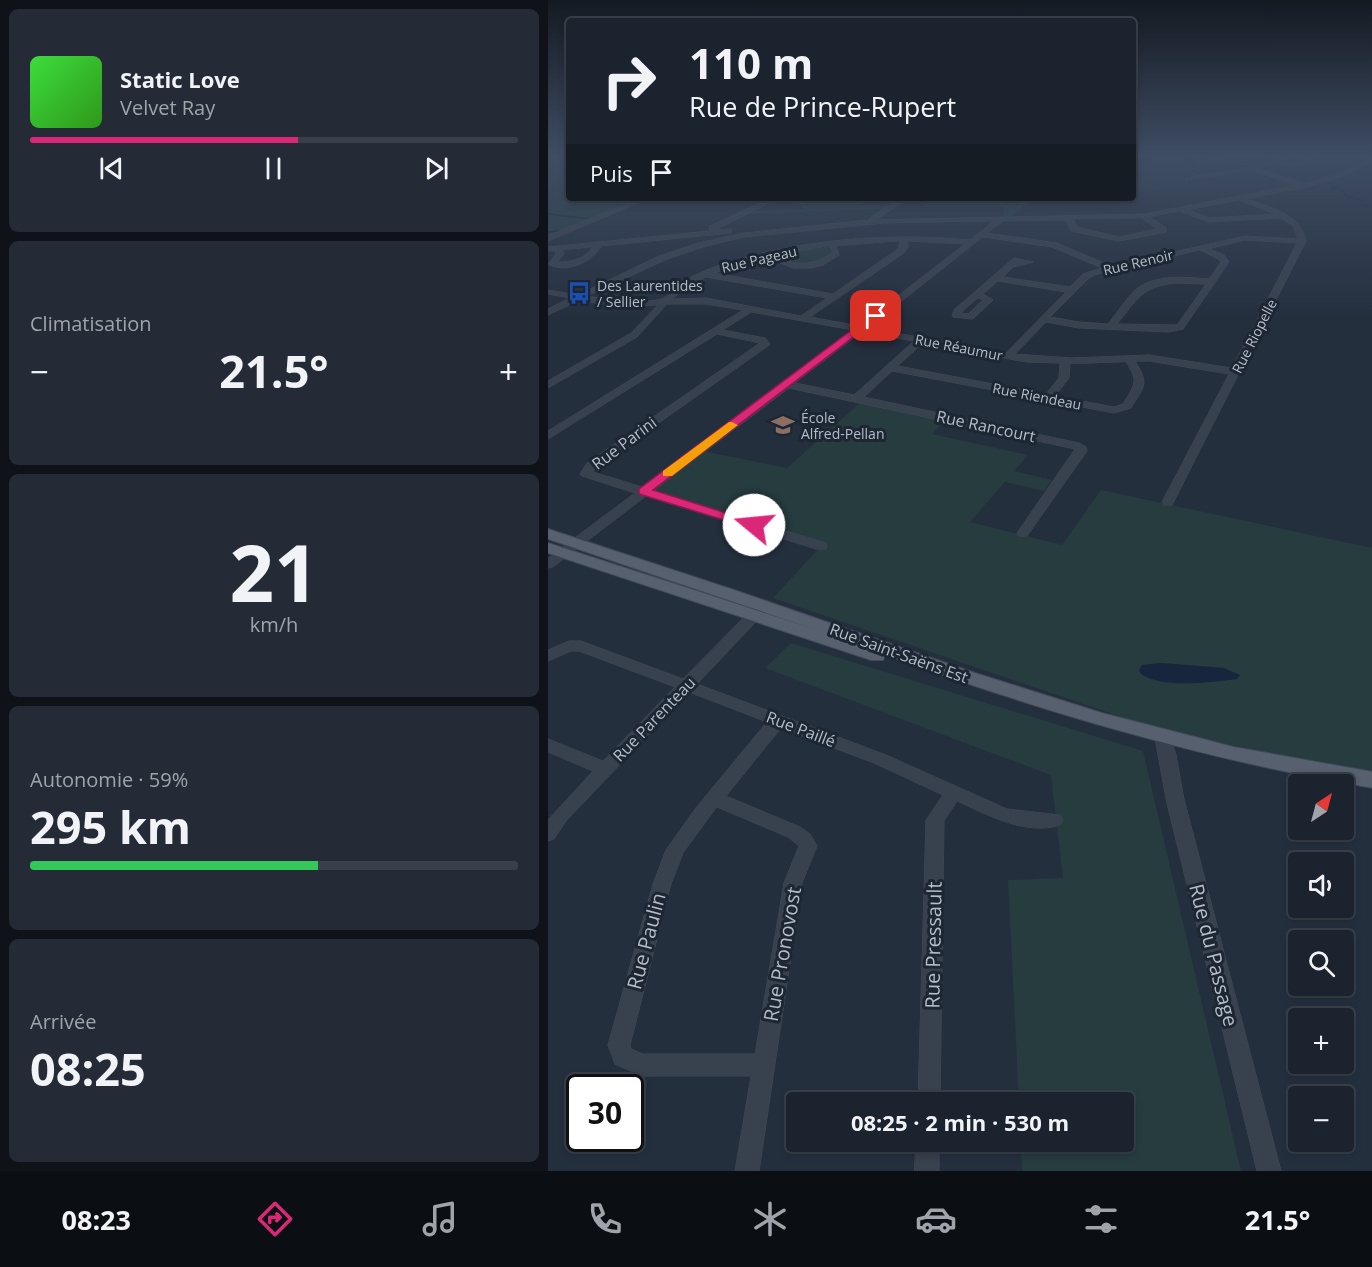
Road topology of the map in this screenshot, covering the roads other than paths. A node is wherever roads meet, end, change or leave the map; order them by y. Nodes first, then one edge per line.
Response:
1 (619, 210) edge
2 (754, 210) edge
3 (887, 210) edge
4 (1182, 210) joint
5 (1266, 210) edge
6 (1144, 216) junction
7 (1282, 216) junction
8 (1001, 219) junction
9 (1069, 219) junction
10 (872, 222) junction
11 (662, 228) dead end
12 (769, 231) junction
13 (707, 234) junction
14 (750, 234) junction
15 (983, 235) junction
16 (674, 236) junction
17 (664, 237) junction
18 (548, 239) edge
19 (904, 240) junction
20 (1302, 241) junction
21 (599, 243) junction
22 (972, 243) junction
23 (832, 244) junction
24 (558, 247) junction
25 (689, 247) junction
26 (1201, 248) junction
27 (548, 249) edge
28 (767, 255) junction
29 (1013, 265) dead end
30 (1108, 268) junction
31 (704, 274) junction
32 (996, 278) junction
33 (1211, 282) junction
34 (1071, 290) junction
35 (548, 292) edge
36 (977, 294) dead end
37 (833, 296) junction
38 (577, 298) junction
39 (664, 301) junction
40 (752, 309) junction
41 (548, 312) edge
42 (803, 318) junction
43 (1044, 319) junction
44 (1111, 326) junction
45 (859, 328) junction
46 (716, 331) junction
47 (921, 340) junction
48 (1008, 356) junction
49 (1128, 358) junction
50 (1065, 361) junction
51 (892, 368) junction
52 (1236, 372) junction
53 (786, 384) junction
54 (548, 385) edge
55 (857, 398) junction
56 (1048, 398) junction
57 (548, 436) edge
58 (644, 492) junction
59 (1168, 502) dead end
60 (1023, 533) dead end
61 (548, 534) edge
62 (821, 546) dead end
63 (562, 548) edge
64 (548, 564) edge
65 (758, 611) junction
66 (548, 656) edge
67 (687, 686) junction
68 (778, 720) junction
69 (1163, 738) junction
70 (548, 746) edge
71 (605, 769) junction
72 (1373, 780) edge
73 (954, 793) junction
74 (714, 798) junction
75 (1054, 820) dead end
76 (548, 834) edge
77 (764, 1065) junction
78 (929, 1092) edge
79 (928, 1152) edge
80 (747, 1171) edge
81 (927, 1171) edge
82 (1269, 1171) edge

1 - 18 street
2 - 13 street
3 - 10 street
4 - 6 street
4 - 7 street
5 - 7 street
6 - 9 street
6 - 9 street
7 - 20 street
8 - 9 street
8 - 10 street
8 - 15 street
10 - 12 street
11 - 17 street
12 - 13 street
12 - 14 street
13 - 14 street
13 - 16 street
13 - 25 street
14 - 25 street
15 - 22 street
15 - 30 street
16 - 17 street
16 - 25 street
17 - 21 street
19 - 22 street, Rue Pageau
19 - 23 street, Rue Pageau
19 - 37 street
20 - 26 street, Rue Renoir
20 - 52 street, Rue Riopelle
21 - 24 street
21 - 24 street
22 - 45 street
23 - 28 street, Rue Pageau
23 - 28 street
24 - 27 street
25 - 38 street
26 - 30 street, Rue Renoir
26 - 33 street
28 - 31 street, Rue Pageau
29 - 32 street
30 - 34 street, Rue Renoir
31 - 37 street
31 - 39 street, Rue Pageau
32 - 34 street
32 - 36 street
33 - 44 street
33 - 44 street
34 - 43 street, Rue Renoir
35 - 38 street, Rue Réaumur
37 - 42 street
38 - 39 street, Rue Réaumur
38 - 41 street
39 - 40 street, Rue Réaumur
39 - 54 street, Rue Pageau
40 - 42 street, Rue Réaumur
40 - 46 street
42 - 45 street, Rue Réaumur
43 - 44 street
43 - 48 street, Rue Renoir
45 - 47 street, Rue Réaumur
45 - 53 street
46 - 57 street
46 - 58 street, Rue Parini
47 - 48 street, Rue Réaumur
47 - 51 street
48 - 50 street, Rue Réaumur
49 - 50 street, Rue Réaumur
49 - 52 street, Rue Réaumur
49 - 56 street, Rue Riendeau
50 - 56 street
51 - 55 street
51 - 56 street, Rue Riendeau
52 - 59 street, Rue Riopelle
53 - 55 street, Rue Rancourt
53 - 58 street
55 - 60 street, Rue Rancourt
58 - 62 street, Rue Parini
58 - 63 street
61 - 63 main road, Rue Saint-Saëns Est
63 - 64 street
63 - 65 main road, Rue Saint-Saëns Est
65 - 67 street, Rue Parenteau
65 - 69 main road, Rue Saint-Saëns Est
66 - 67 street, Rue Paillé
67 - 68 street, Rue Paillé
67 - 71 street, Rue Parenteau
68 - 73 street, Rue Paillé
68 - 74 street, Rue Paulin
69 - 72 main road
69 - 82 street, Rue du Passage
70 - 71 street
71 - 76 street, Rue Parenteau
73 - 75 street, Rue Paillé
73 - 78 street, Rue Pressault
74 - 77 street, Rue Pronovost
74 - 77 street, Rue Paulin
77 - 80 street, Rue Pronovost
79 - 81 street

